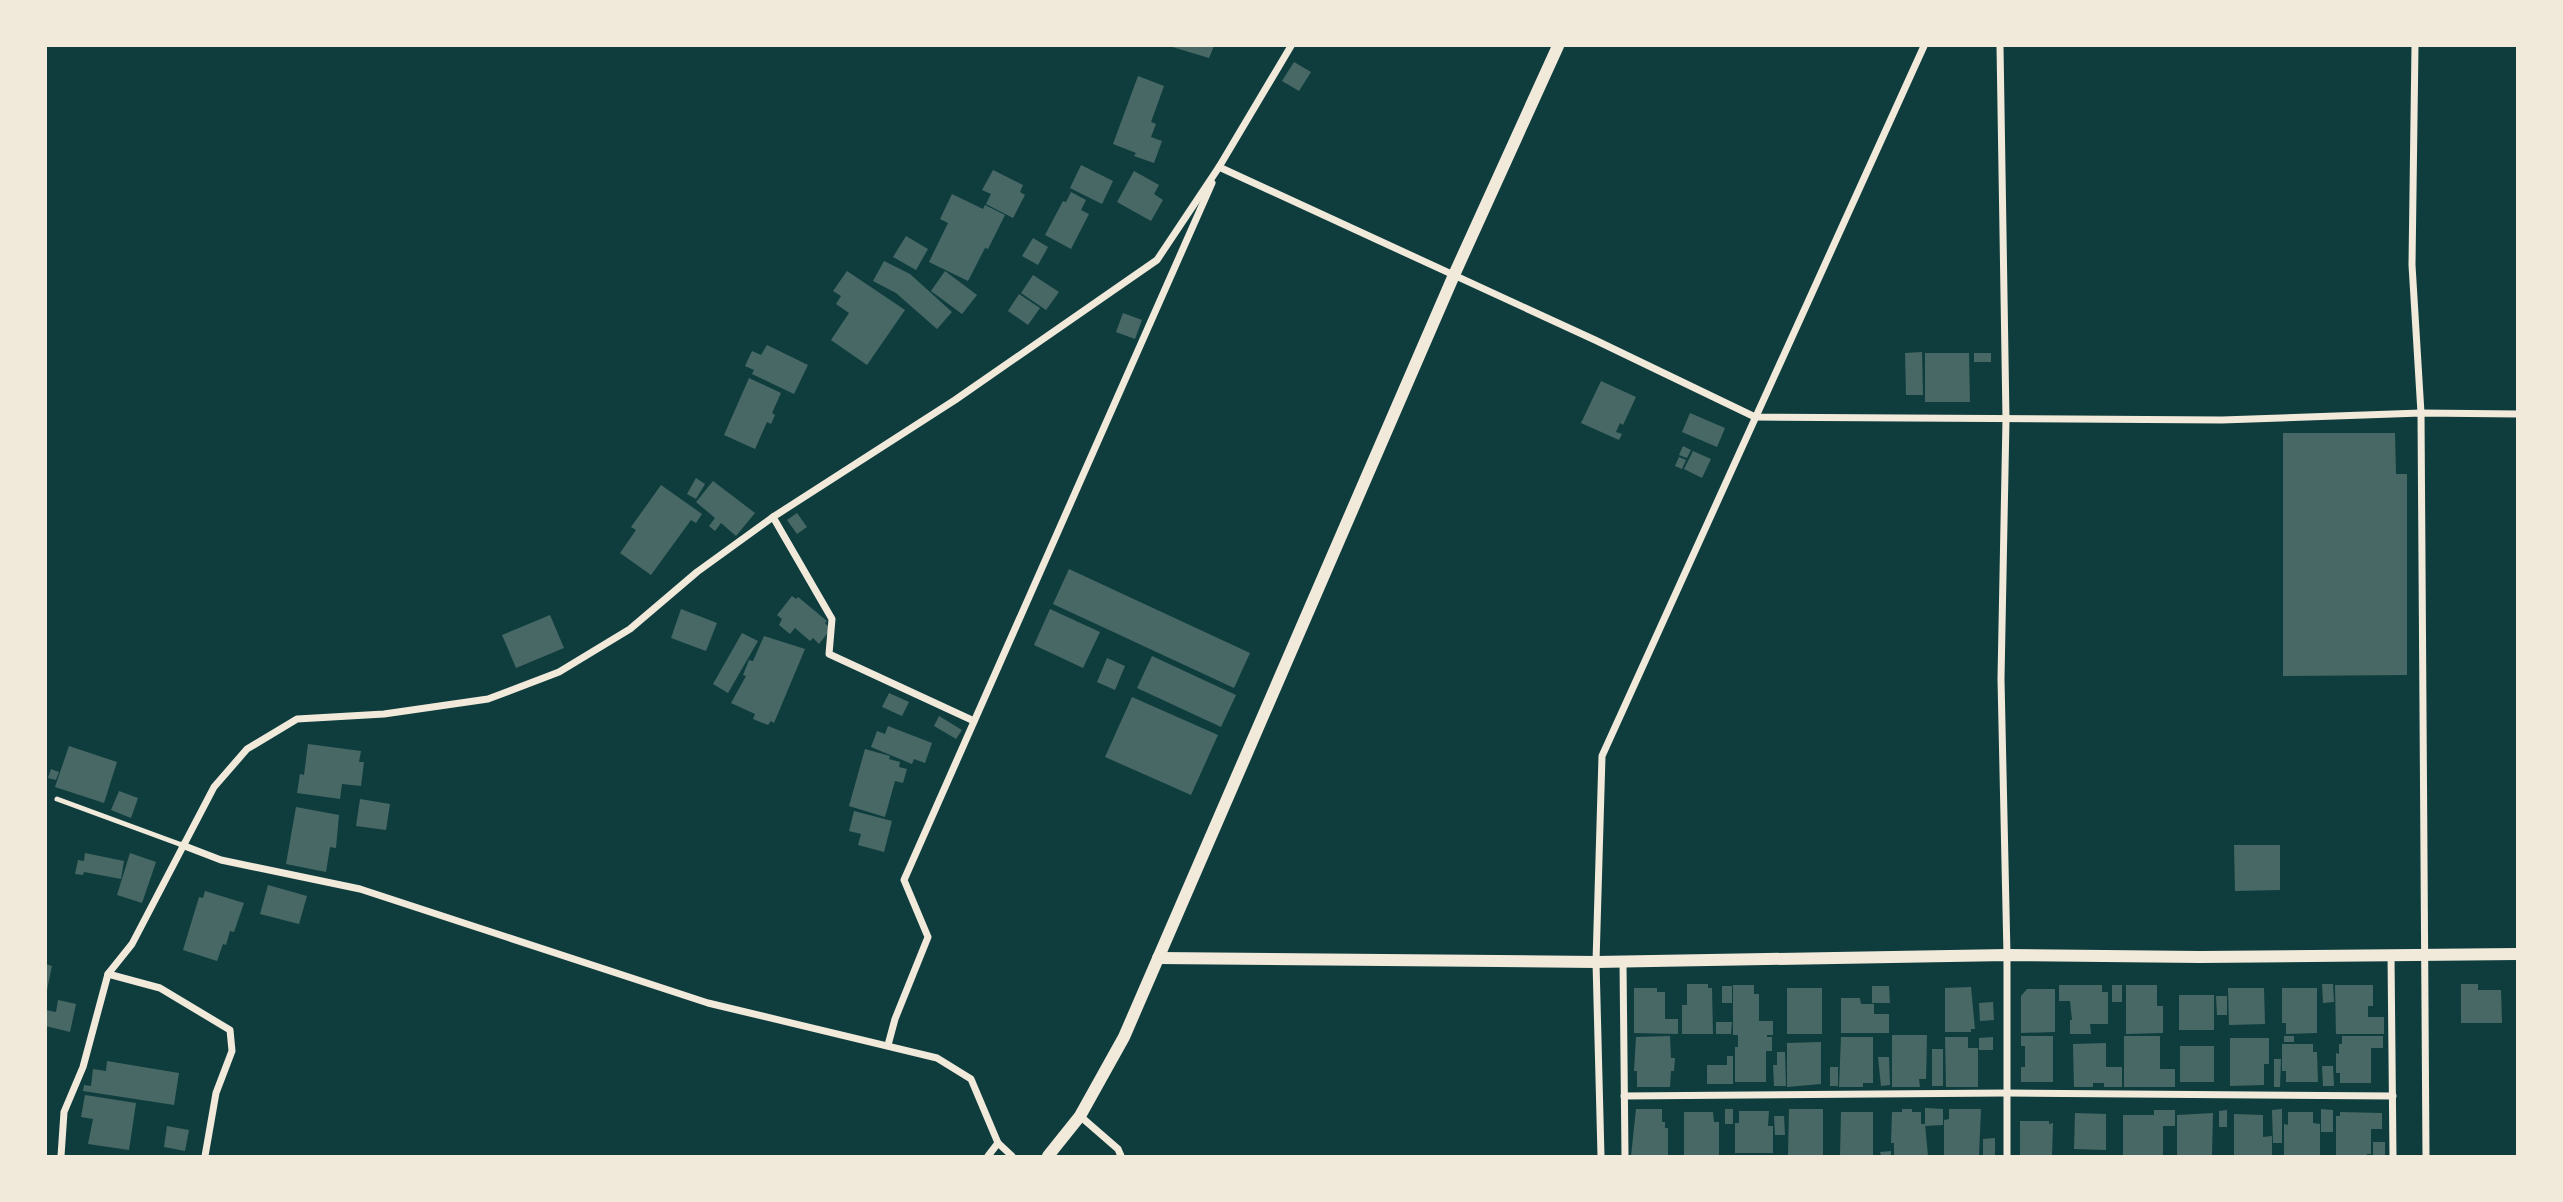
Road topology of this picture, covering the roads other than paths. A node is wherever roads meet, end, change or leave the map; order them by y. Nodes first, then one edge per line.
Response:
1 (1291, 46) edge
2 (1558, 46) edge
3 (1924, 46) edge
4 (2000, 46) edge
5 (2415, 46) edge
6 (1219, 167) junction
7 (1454, 275) junction
8 (2421, 413) junction
9 (2518, 414) edge
10 (1755, 417) junction
11 (2006, 419) junction
12 (773, 517) junction
13 (974, 721) junction
14 (57, 799) dead end
15 (182, 845) junction
16 (2426, 954) junction
17 (2518, 954) edge
18 (2007, 955) junction
19 (2392, 955) junction
20 (1158, 958) junction
21 (1597, 962) junction
22 (1623, 962) junction
23 (108, 974) junction
24 (888, 1045) junction
25 (2007, 1093) junction
26 (1624, 1096) junction
27 (2393, 1096) junction
28 (1080, 1116) junction
29 (999, 1143) junction
30 (61, 1157) edge
31 (205, 1157) edge
32 (988, 1157) edge
33 (1012, 1157) edge
34 (1048, 1157) edge
35 (1121, 1157) edge
36 (1601, 1157) edge
37 (1625, 1157) edge
38 (2007, 1157) edge
39 (2393, 1157) edge
40 (2426, 1157) edge

1 - 6 street
2 - 7 street
3 - 10 street
4 - 11 street
5 - 8 street
6 - 7 street
6 - 12 street
6 - 13 street
7 - 10 street
7 - 20 street
8 - 9 street
8 - 11 street
8 - 16 street
10 - 11 street
10 - 21 street
11 - 18 street
12 - 13 street
12 - 15 street
13 - 24 street
14 - 15 lane
15 - 23 street
15 - 24 street
16 - 17 street
16 - 19 street
16 - 40 street
18 - 19 street
18 - 22 street
18 - 25 street
19 - 27 street
20 - 21 street
20 - 28 street
21 - 22 street
21 - 36 street
22 - 26 street
23 - 30 street
23 - 31 street
24 - 29 street
25 - 26 street
25 - 27 street
25 - 38 street
26 - 37 street
27 - 39 street
28 - 34 street
28 - 35 street
29 - 32 street
29 - 33 street

